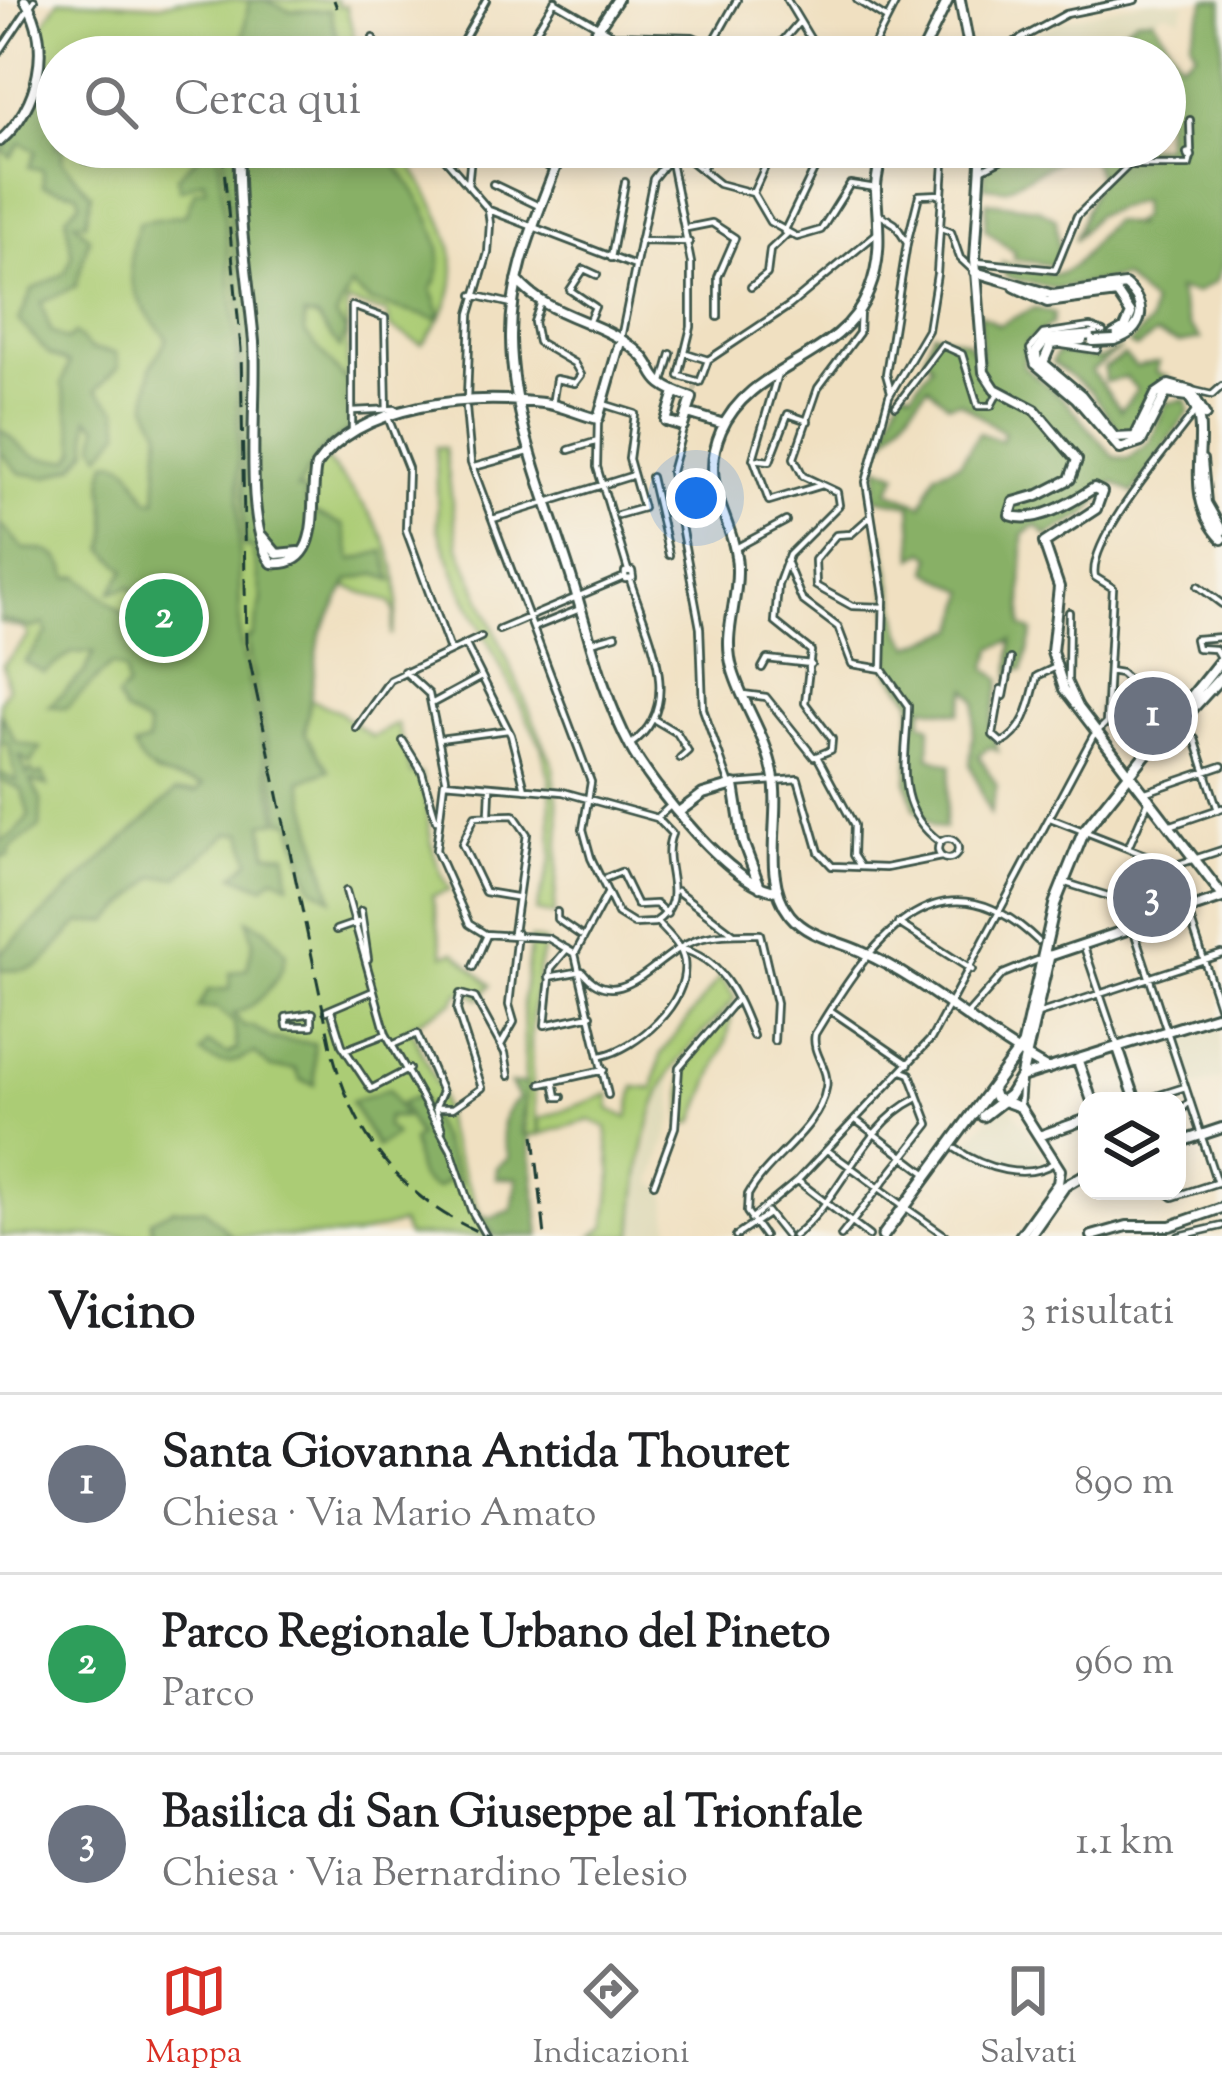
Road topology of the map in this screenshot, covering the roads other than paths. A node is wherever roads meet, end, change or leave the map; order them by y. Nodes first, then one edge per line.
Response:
1 (486, 0) edge
2 (617, 0) edge
3 (737, 0) edge
4 (787, 0) edge
5 (856, 0) edge
6 (897, 0) edge
7 (960, 0) edge
8 (1135, 0) edge
9 (555, 1) edge
10 (29, 2) edge
11 (945, 3) edge
12 (887, 19) junction
13 (799, 22) junction
14 (598, 28) junction
15 (40, 36) edge
16 (466, 36) edge
17 (533, 36) edge
18 (593, 36) edge
19 (619, 36) edge
20 (717, 36) edge
21 (787, 36) edge
22 (808, 36) edge
23 (878, 36) edge
24 (930, 36) edge
25 (967, 36) edge
26 (1025, 36) edge
27 (0, 51) edge
28 (36, 76) edge
29 (36, 90) edge
30 (30, 96) junction
31 (1190, 120) dead end
32 (0, 141) edge
33 (1186, 164) edge
34 (239, 168) edge
35 (452, 168) edge
36 (470, 168) edge
37 (550, 168) edge
38 (662, 168) edge
39 (670, 168) edge
40 (765, 168) edge
41 (815, 168) edge
42 (881, 168) edge
43 (942, 168) edge
44 (985, 168) edge
45 (1126, 168) edge
46 (1167, 168) edge
47 (701, 169) edge
48 (554, 170) joint
49 (981, 170) joint
50 (1167, 173) dead end
51 (625, 182) dead end
52 (493, 184) dead end
53 (468, 186) junction
54 (876, 188) junction
55 (753, 193) junction
56 (943, 194) junction
57 (539, 206) junction
58 (487, 213) junction
59 (879, 214) junction
60 (530, 226) junction
61 (687, 228) junction
62 (941, 228) junction
63 (786, 232) junction
64 (880, 232) junction
65 (640, 241) junction
66 (689, 242) junction
67 (907, 243) junction
68 (611, 258) junction
69 (635, 266) junction
70 (975, 267) junction
71 (597, 275) dead end
72 (516, 279) junction
73 (751, 286) dead end
74 (473, 295) junction
75 (542, 302) junction
76 (512, 304) junction
77 (860, 310) junction
78 (718, 317) dead end
79 (587, 325) junction
80 (1093, 338) junction
81 (621, 340) junction
82 (1052, 344) junction
83 (686, 353) junction
84 (671, 354) dead end
85 (709, 360) junction
86 (1038, 367) junction
87 (776, 373) junction
88 (1222, 386) edge
89 (661, 387) junction
90 (695, 389) junction
91 (1188, 389) junction
92 (999, 391) junction
93 (675, 392) junction
94 (891, 392) junction
95 (1156, 399) junction
96 (513, 404) junction
97 (603, 404) junction
98 (551, 405) junction
99 (896, 406) dead end
100 (466, 407) junction
101 (1198, 410) junction
102 (352, 411) junction
103 (390, 411) junction
104 (688, 413) junction
105 (598, 419) junction
106 (808, 421) junction
107 (724, 424) junction
108 (683, 426) junction
109 (1201, 432) junction
110 (352, 435) junction
111 (1141, 435) junction
112 (596, 442) junction
113 (569, 450) dead end
114 (532, 451) junction
115 (754, 460) junction
116 (472, 467) junction
117 (633, 476) junction
118 (651, 477) dead end
119 (602, 484) junction
120 (822, 485) junction
121 (547, 501) junction
122 (679, 506) junction
123 (659, 510) junction
124 (618, 515) dead end
125 (869, 518) junction
126 (493, 519) junction
127 (786, 521) dead end
128 (1218, 531) edge
129 (734, 550) junction
130 (669, 555) dead end
131 (786, 561) junction
132 (627, 576) junction
133 (1198, 586) dead end
134 (577, 597) junction
135 (1222, 604) edge
136 (884, 607) junction
137 (581, 608) junction
138 (1069, 612) dead end
139 (531, 616) junction
140 (535, 627) junction
141 (499, 630) dead end
142 (616, 635) dead end
143 (481, 637) dead end
144 (1222, 637) edge
145 (591, 642) junction
146 (465, 644) junction
147 (450, 650) junction
148 (1011, 659) dead end
149 (1222, 659) edge
150 (812, 664) junction
151 (762, 668) dead end
152 (1054, 668) junction
153 (882, 669) junction
154 (1109, 670) junction
155 (404, 671) junction
156 (1222, 676) edge
157 (481, 677) junction
158 (1001, 689) dead end
159 (1201, 691) junction
160 (742, 694) junction
161 (1001, 701) junction
162 (431, 704) junction
163 (1079, 705) junction
164 (655, 720) junction
165 (1175, 722) junction
166 (356, 728) dead end
167 (508, 730) junction
168 (1101, 731) junction
169 (439, 739) junction
170 (403, 741) dead end
171 (630, 745) junction
172 (680, 758) dead end
173 (818, 758) junction
174 (1222, 766) edge
175 (1131, 772) junction
176 (1205, 772) junction
177 (774, 777) junction
178 (448, 784) junction
179 (732, 785) junction
180 (490, 787) junction
181 (525, 789) junction
182 (1148, 795) junction
183 (590, 800) junction
184 (676, 807) junction
185 (1220, 809) edge
186 (489, 814) junction
187 (657, 818) junction
188 (1050, 818) junction
189 (436, 820) junction
190 (688, 820) junction
191 (1169, 826) junction
192 (1087, 833) junction
193 (672, 834) junction
194 (940, 842) junction
195 (1128, 848) junction
196 (1222, 850) edge
197 (940, 857) junction
198 (1194, 860) junction
199 (1173, 866) junction
200 (860, 868) junction
201 (607, 878) dead end
202 (1064, 882) junction
203 (627, 886) junction
204 (761, 888) junction
205 (346, 890) dead end
206 (675, 890) junction
207 (777, 891) junction
208 (608, 894) junction
209 (515, 897) junction
210 (1222, 897) edge
211 (1002, 910) junction
212 (1186, 910) junction
213 (362, 911) dead end
214 (557, 912) dead end
215 (667, 914) junction
216 (359, 922) junction
217 (658, 922) junction
218 (898, 922) junction
219 (1132, 928) junction
220 (336, 930) dead end
221 (515, 933) junction
222 (734, 934) junction
223 (487, 935) junction
224 (580, 935) junction
225 (1045, 942) junction
226 (1083, 944) junction
227 (679, 948) junction
228 (567, 949) junction
229 (575, 954) junction
230 (1222, 954) edge
231 (871, 956) junction
232 (1042, 959) junction
233 (1203, 960) junction
234 (367, 964) junction
235 (473, 967) dead end
236 (972, 970) junction
237 (582, 972) junction
238 (549, 977) junction
239 (1149, 978) junction
240 (373, 991) junction
241 (960, 994) junction
242 (1100, 994) junction
243 (737, 999) junction
244 (974, 1003) junction
245 (952, 1007) junction
246 (830, 1010) junction
247 (1038, 1014) junction
248 (591, 1015) junction
249 (1222, 1015) edge
250 (966, 1016) junction
251 (412, 1024) dead end
252 (1167, 1032) junction
253 (386, 1034) junction
254 (417, 1034) junction
255 (753, 1036) dead end
256 (1027, 1036) junction
257 (774, 1040) dead end
258 (1007, 1043) junction
259 (392, 1045) junction
260 (501, 1046) junction
261 (1118, 1048) junction
262 (345, 1050) junction
263 (1024, 1054) junction
264 (601, 1056) junction
265 (1078, 1061) junction
266 (909, 1063) junction
267 (1009, 1064) junction
268 (409, 1068) junction
269 (1048, 1069) junction
270 (604, 1070) junction
271 (900, 1073) junction
272 (509, 1076) dead end
273 (999, 1077) junction
274 (1021, 1077) junction
275 (554, 1081) junction
276 (541, 1084) dead end
277 (1185, 1087) junction
278 (992, 1088) junction
279 (1089, 1092) edge
280 (1135, 1092) edge
281 (1168, 1092) edge
282 (608, 1095) dead end
283 (1009, 1096) junction
284 (562, 1097) dead end
285 (916, 1099) junction
286 (1189, 1102) junction
287 (1186, 1105) edge
288 (435, 1108) junction
289 (1020, 1108) junction
290 (855, 1119) junction
291 (1078, 1122) edge
292 (1222, 1128) edge
293 (442, 1131) junction
294 (875, 1136) junction
295 (1039, 1136) junction
296 (1201, 1136) junction
297 (1186, 1140) edge
298 (956, 1149) junction
299 (826, 1150) junction
300 (902, 1156) junction
301 (1057, 1166) junction
302 (852, 1168) junction
303 (1078, 1172) edge
304 (928, 1175) junction
305 (1078, 1177) edge
306 (797, 1180) junction
307 (1219, 1182) edge
308 (654, 1184) dead end
309 (878, 1187) junction
310 (1186, 1190) edge
311 (1048, 1203) junction
312 (825, 1204) junction
313 (907, 1208) junction
314 (1222, 1208) edge
315 (767, 1210) junction
316 (752, 1221) junction
317 (851, 1223) junction
318 (1222, 1226) edge
319 (937, 1229) junction
320 (486, 1236) edge
321 (736, 1236) edge
322 (764, 1236) edge
323 (790, 1236) edge
324 (841, 1236) edge
325 (869, 1236) edge
326 (886, 1236) edge
327 (932, 1236) edge
328 (946, 1236) edge
329 (1020, 1236) edge
330 (1030, 1236) edge
331 (1092, 1236) edge
332 (1179, 1236) edge

1 - 16 street
2 - 14 street
3 - 20 street
4 - 13 street
5 - 12 street
6 - 12 street
7 - 25 street
8 - 26 street
9 - 14 street
9 - 17 street
10 - 15 street
10 - 27 street
11 - 24 street
12 - 23 street
13 - 21 street
13 - 22 street
14 - 18 street
14 - 19 street
28 - 30 street
29 - 30 street
30 - 32 street
31 - 33 street
34 - 110 street
35 - 53 street
36 - 53 street
37 - 48 street
38 - 65 street
39 - 61 street
40 - 55 street
41 - 63 street
42 - 54 street
43 - 56 street
44 - 49 street
45 - 70 street
46 - 50 street
47 - 55 street
48 - 57 street
49 - 70 street
51 - 68 street
52 - 57 street
53 - 58 street
54 - 59 street
54 - 63 street
55 - 63 street
56 - 62 street
56 - 67 street
57 - 60 street
58 - 60 street
58 - 74 street
59 - 64 street
59 - 67 street
60 - 68 street
60 - 72 street
61 - 66 street
61 - 78 street
62 - 70 street
62 - 94 street
63 - 73 street
64 - 77 street
64 - 85 street
65 - 66 street
65 - 69 street
66 - 83 street
67 - 94 street
68 - 69 street
69 - 81 street
70 - 80 street, bridge
70 - 92 street
71 - 79 street
72 - 75 street
72 - 76 street
74 - 76 street
74 - 100 street
75 - 79 street
75 - 98 street
76 - 96 street
77 - 87 street
77 - 106 street
79 - 81 street
80 - 82 street
80 - 86 street
81 - 89 street
81 - 97 street
82 - 86 street
82 - 111 street
83 - 85 street
83 - 90 street
84 - 89 street
85 - 90 street
86 - 111 street
87 - 107 street
87 - 115 street
88 - 91 street
89 - 93 street
90 - 93 street
90 - 104 street
91 - 95 street
91 - 109 street
92 - 99 street
92 - 152 street
93 - 108 street
94 - 125 street
95 - 101 street
95 - 111 street
96 - 98 street
96 - 100 street
96 - 114 street
97 - 105 street
97 - 117 street
98 - 105 street
100 - 103 street
100 - 116 street
101 - 109 street
101 - 154 street
102 - 103 street
102 - 103 street
102 - 110 street
103 - 110 street
103 - 147 street
104 - 107 street
104 - 108 street
105 - 112 street
106 - 115 street
106 - 120 street
107 - 129 street
108 - 122 street
109 - 128 street
112 - 113 street
112 - 119 street
114 - 116 street
114 - 121 street
115 - 120 street
116 - 126 street
117 - 119 street
117 - 124 street
118 - 123 street
119 - 121 street
119 - 132 street
120 - 131 street
121 - 126 street
121 - 134 street
122 - 123 street
122 - 179 street
123 - 130 street
125 - 136 street
125 - 136 street
126 - 139 street
127 - 129 street
129 - 160 street
131 - 150 street
131 - 153 street
132 - 134 street
132 - 164 street
133 - 135 street
134 - 137 street
134 - 139 street
136 - 153 street
137 - 140 street
137 - 145 street
138 - 163 street
139 - 140 street
139 - 141 street
140 - 183 street
142 - 145 street
143 - 146 street
144 - 149 street
145 - 171 street
146 - 147 street
146 - 157 street
147 - 155 street
148 - 161 street
149 - 159 main road
150 - 151 street
150 - 173 street
152 - 161 street
152 - 163 street
153 - 194 street
154 - 165 street
154 - 168 street
155 - 162 street
155 - 166 street
156 - 159 main road
157 - 162 street
157 - 167 street
158 - 161 street
159 - 165 main road
160 - 173 street
160 - 177 street
162 - 169 street
163 - 168 street
164 - 171 street
164 - 172 street
165 - 175 main road
165 - 176 street
167 - 169 street
167 - 181 street
168 - 175 street
168 - 188 street
169 - 178 street
170 - 189 street
171 - 184 street
173 - 200 street
174 - 176 street
175 - 182 street
175 - 192 main road
176 - 182 street
176 - 185 street
177 - 179 street
177 - 200 street
177 - 207 street
178 - 180 street
178 - 189 street
179 - 184 street
179 - 204 street
180 - 181 street
180 - 186 street
181 - 183 street
182 - 191 street
182 - 195 street
183 - 187 street
183 - 208 street
184 - 187 street
184 - 190 street
185 - 191 street
186 - 209 street
186 - 209 street
187 - 193 street
188 - 192 street
188 - 211 street
189 - 223 street
190 - 193 street
190 - 204 street
191 - 198 street
192 - 195 street
192 - 202 main road
193 - 206 street
194 - 197 street
194 - 197 street
195 - 199 street
196 - 198 street
197 - 200 street
198 - 199 street
198 - 210 street
199 - 212 street
201 - 203 street
202 - 219 street
202 - 225 main road
203 - 208 street
203 - 215 street
204 - 207 street
205 - 216 street
206 - 215 street
206 - 222 street
207 - 231 street
208 - 217 street
208 - 224 street
209 - 221 street
210 - 212 street
211 - 218 street
211 - 225 street
211 - 236 street
212 - 219 street
212 - 233 street
213 - 234 street
214 - 224 street
215 - 217 street
216 - 220 street
216 - 234 street
217 - 227 street
218 - 231 street
218 - 236 street
219 - 226 street
219 - 239 street
221 - 223 street
221 - 228 street
221 - 260 street
222 - 227 street
222 - 257 street
223 - 235 street
224 - 229 street
225 - 232 main road
226 - 232 street
226 - 242 street
227 - 237 street
227 - 243 street
227 - 264 street
228 - 229 street
228 - 238 street
229 - 237 street
230 - 233 street
231 - 245 street
231 - 246 street
232 - 244 street
232 - 247 main road
232 - 256 main road
233 - 239 street
233 - 249 street
234 - 240 street
236 - 241 street
237 - 238 street
237 - 248 street
238 - 248 street
239 - 242 street
239 - 252 street
240 - 253 street
240 - 262 street
241 - 244 street
241 - 245 street
242 - 247 street
242 - 261 street
243 - 255 street
243 - 308 street
244 - 250 street
245 - 250 street
245 - 266 street
246 - 266 street
246 - 316 street
247 - 263 main road
248 - 264 street
249 - 252 street
250 - 258 street
251 - 254 street
252 - 261 street
252 - 277 street
253 - 259 street
253 - 262 street
254 - 259 street
254 - 288 street
256 - 258 street
256 - 263 main road
258 - 263 street
258 - 267 street
259 - 268 street
260 - 272 street
260 - 288 street
261 - 265 street
261 - 280 street
262 - 268 street
263 - 267 main road
263 - 269 street
263 - 274 main road
264 - 270 street
265 - 269 street
265 - 279 street
266 - 271 street
267 - 273 main road
268 - 293 street
269 - 274 street
270 - 275 street
270 - 282 street
271 - 285 street
271 - 290 street
273 - 278 main road
273 - 283 street
274 - 283 main road
274 - 289 street
275 - 276 street
275 - 284 street
277 - 281 street
277 - 286 street
278 - 283 street
278 - 304 main road
283 - 289 street
283 - 298 main road
285 - 294 street
285 - 300 street
286 - 287 street
286 - 296 street
288 - 293 street
289 - 295 street
290 - 294 street
290 - 299 street
291 - 295 street
292 - 296 street
293 - 320 street
294 - 300 street
294 - 302 street
295 - 301 street
296 - 297 street
296 - 307 street
298 - 301 street
298 - 313 main road
299 - 302 street
299 - 306 street
300 - 304 street
300 - 309 street
301 - 303 street
301 - 311 street
302 - 309 street
302 - 312 street
304 - 313 main road
305 - 311 street
306 - 312 street
306 - 315 street
307 - 310 street
309 - 313 street
309 - 317 street
311 - 329 street
311 - 330 street
312 - 317 street
312 - 323 street
313 - 319 street
313 - 326 main road
314 - 331 street
315 - 316 street
315 - 323 street
316 - 321 street
316 - 322 street
317 - 324 street
317 - 325 street
318 - 332 street
319 - 327 street
319 - 328 street

